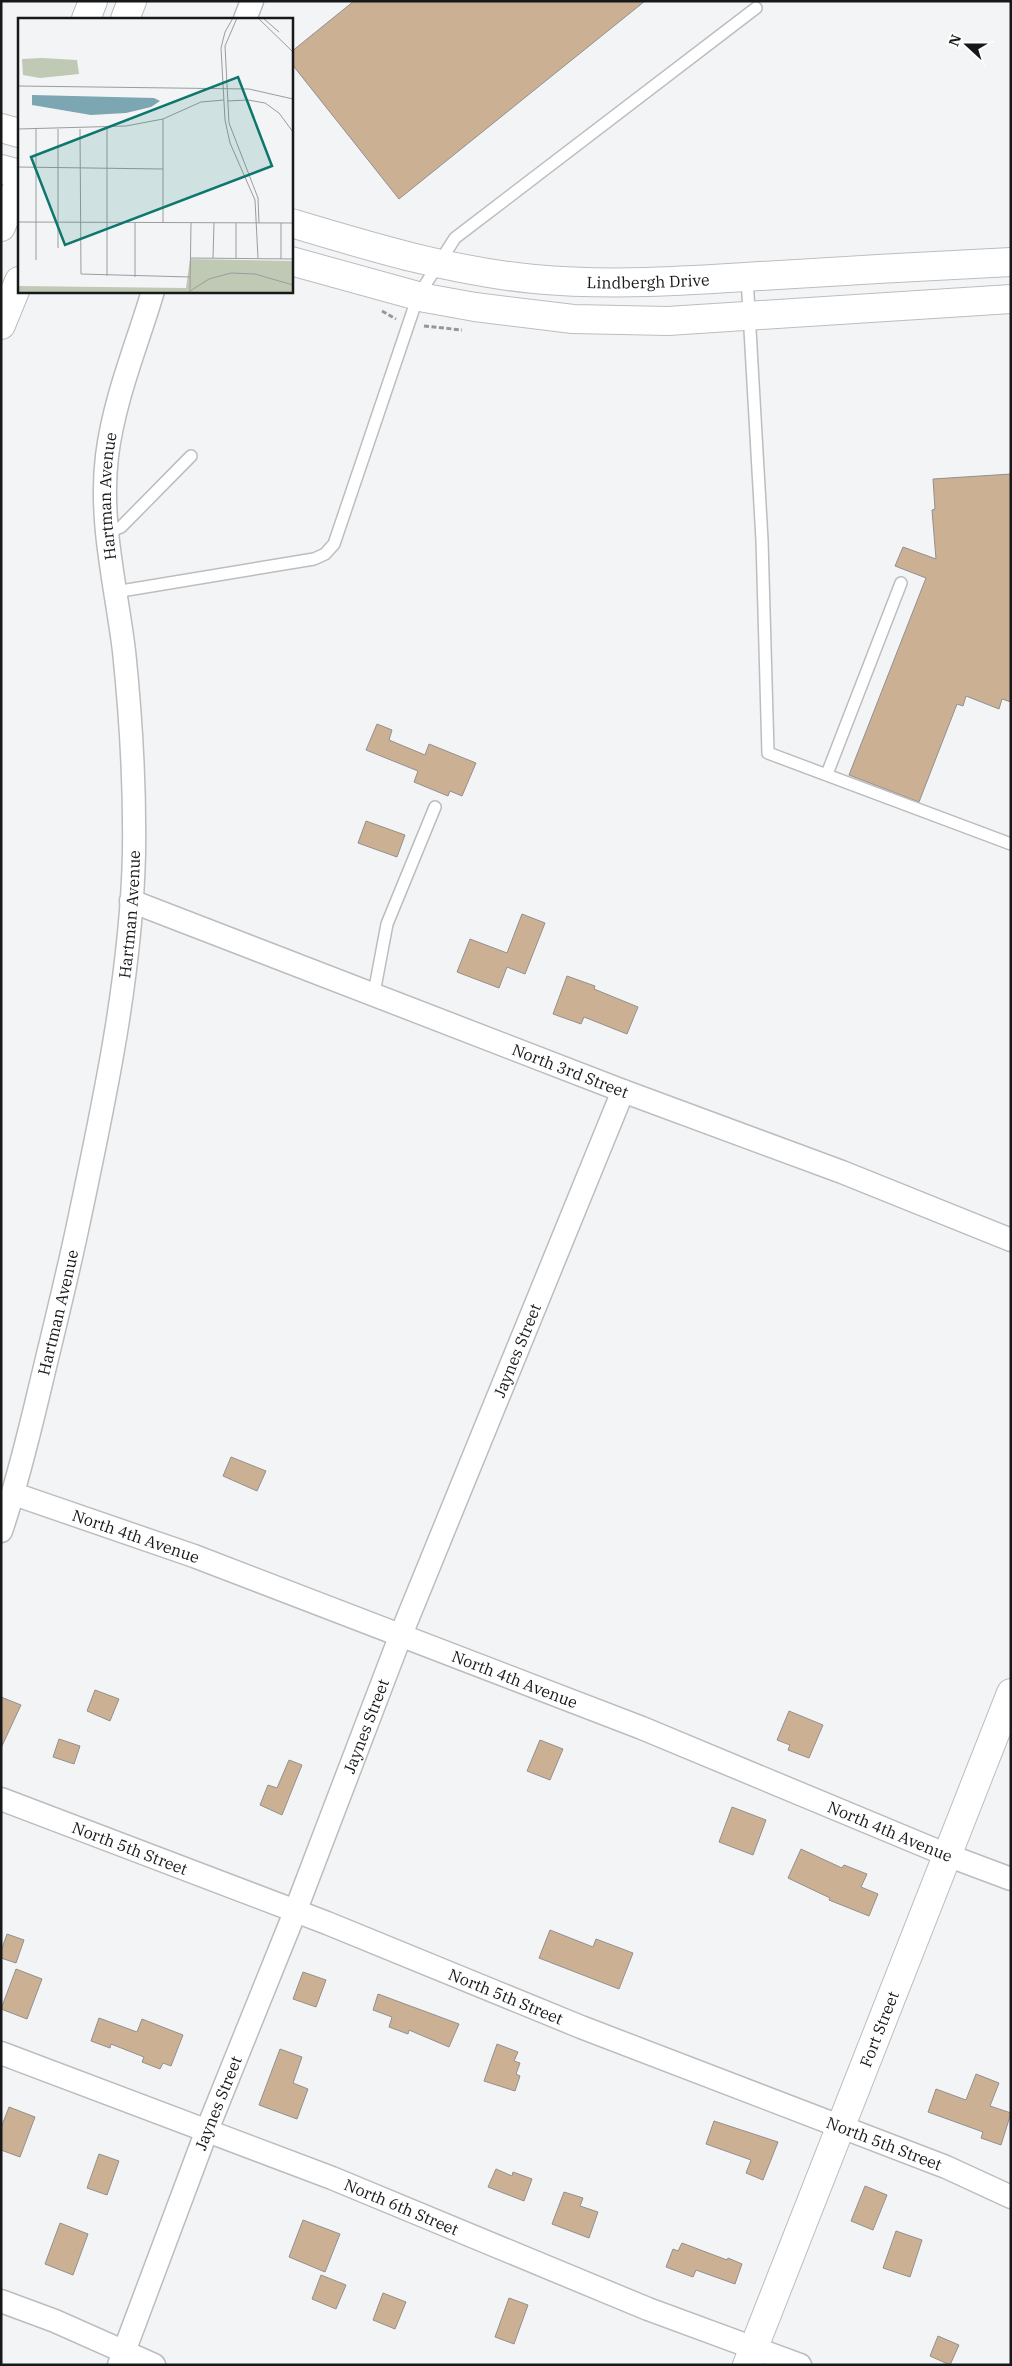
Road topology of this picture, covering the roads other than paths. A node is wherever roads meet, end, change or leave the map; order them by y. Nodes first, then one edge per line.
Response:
1 (93, 1) edge
2 (132, 1) edge
3 (252, 1) edge
4 (756, 8) dead end
5 (86, 18) edge
6 (125, 18) edge
7 (245, 18) edge
8 (1, 128) edge
9 (18, 133) edge
10 (1, 169) edge
11 (18, 174) edge
12 (18, 185) edge
13 (292, 223) edge
14 (1, 227) edge
15 (292, 261) edge
16 (1011, 262) edge
17 (439, 264) junction
18 (747, 277) junction
19 (18, 283) edge
20 (154, 292) edge
21 (418, 296) junction
22 (1011, 299) edge
23 (750, 316) junction
24 (1, 325) edge
25 (191, 456) dead end
26 (106, 533) junction
27 (901, 583) dead end
28 (115, 592) junction
29 (828, 774) junction
30 (434, 807) dead end
31 (1011, 844) edge
32 (131, 901) junction
33 (374, 993) junction
34 (623, 1091) junction
35 (1011, 1240) edge
36 (14, 1494) junction
37 (1, 1531) edge
38 (400, 1636) junction
39 (1011, 1693) edge
40 (1, 1799) edge
41 (947, 1855) junction
42 (1011, 1879) edge
43 (295, 1912) junction
44 (1, 2053) edge
45 (841, 2127) junction
46 (207, 2130) junction
47 (1011, 2197) edge
48 (1, 2300) edge
49 (751, 2356) edge
50 (121, 2358) edge
51 (154, 2365) edge
52 (800, 2365) edge

1 - 5 main road
2 - 6 main road
3 - 7 street
4 - 17 lane
8 - 9 main road
10 - 11 main road
12 - 14 main road
13 - 17 main road, Lindbergh Drive
15 - 21 main road
16 - 18 main road, Lindbergh Drive
17 - 18 main road, Lindbergh Drive
17 - 21 lane
18 - 23 lane
19 - 24 main road
20 - 26 street, Hartman Avenue
21 - 23 main road
21 - 28 lane
22 - 23 main road
23 - 29 lane
25 - 26 lane
26 - 28 street, Hartman Avenue
27 - 29 lane
28 - 32 street, Hartman Avenue
29 - 31 lane
30 - 33 lane
32 - 33 street, North 3rd Street
32 - 36 street, Hartman Avenue
33 - 34 street, North 3rd Street
34 - 35 street, North 3rd Street
34 - 38 street, Jaynes Street
36 - 37 street, Hartman Avenue
36 - 38 street, North 4th Avenue
38 - 41 street, North 4th Avenue
38 - 43 street, Jaynes Street
39 - 41 main road, Fort Street
40 - 43 street, North 5th Street
41 - 42 street, North 4th Avenue
41 - 45 main road, Fort Street
43 - 45 street, North 5th Street
43 - 46 street, Jaynes Street
44 - 46 street, North 6th Street
45 - 47 street, North 5th Street
45 - 49 main road, Fort Street
46 - 49 street, North 6th Street
46 - 50 street, Jaynes Street
48 - 50 street
49 - 52 street, North 6th Street
50 - 51 street

